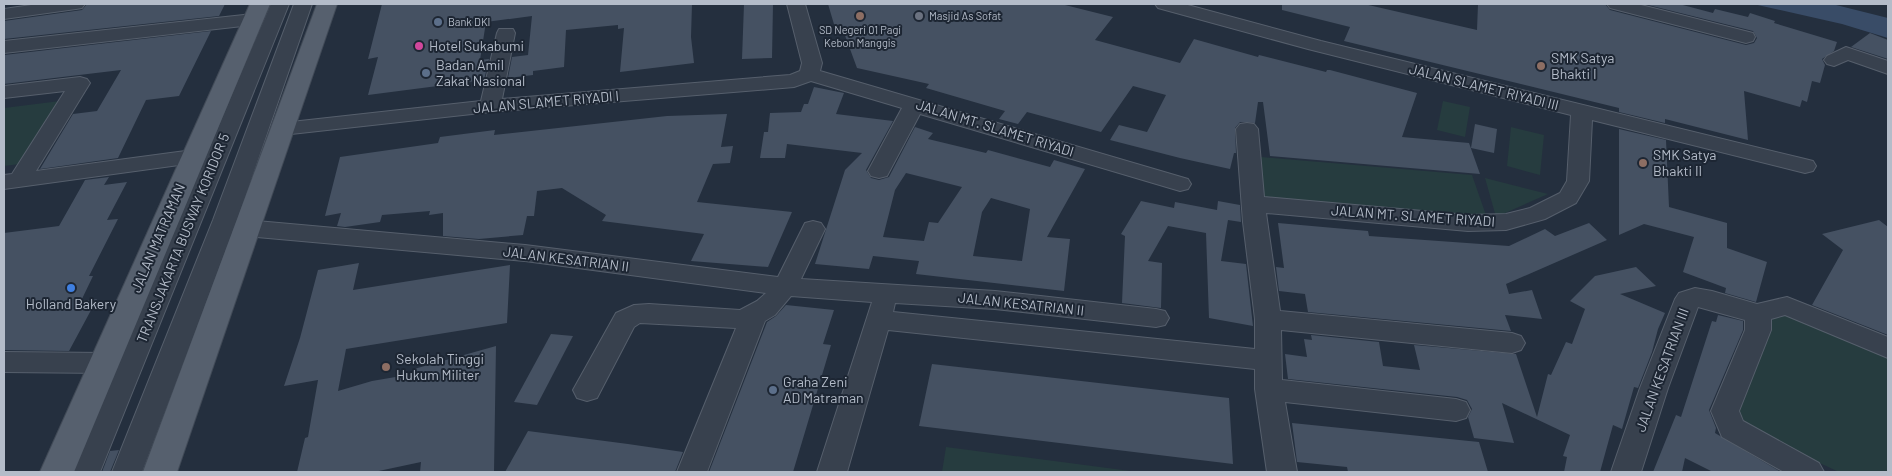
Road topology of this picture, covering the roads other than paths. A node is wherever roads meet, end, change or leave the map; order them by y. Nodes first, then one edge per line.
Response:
1 (76, 4) edge
2 (280, 4) edge
3 (303, 4) edge
4 (327, 4) edge
5 (796, 4) edge
6 (1164, 4) edge
7 (1616, 4) edge
8 (256, 12) edge
9 (4, 14) edge
10 (506, 33) dead end
11 (1746, 37) dead end
12 (4, 47) edge
13 (1834, 60) dead end
14 (1888, 68) edge
15 (809, 74) junction
16 (4, 92) edge
17 (914, 104) junction
18 (490, 106) junction
19 (1582, 111) junction
20 (282, 129) junction
21 (1247, 129) dead end
22 (193, 157) junction
23 (1805, 166) dead end
24 (879, 172) dead end
25 (12, 181) edge
26 (1180, 184) dead end
27 (1254, 204) junction
28 (246, 228) junction
29 (813, 229) dead end
30 (785, 286) junction
31 (886, 293) junction
32 (1758, 313) junction
33 (753, 318) junction
34 (1156, 318) dead end
35 (1268, 319) junction
36 (879, 320) junction
37 (1512, 343) dead end
38 (1888, 348) edge
39 (1267, 360) junction
40 (4, 362) edge
41 (105, 363) junction
42 (1269, 388) junction
43 (587, 390) dead end
44 (1456, 410) dead end
45 (56, 472) edge
46 (84, 472) edge
47 (128, 472) edge
48 (160, 472) edge
49 (692, 472) edge
50 (832, 472) edge
51 (1282, 472) edge
52 (1626, 472) edge
53 (1809, 472) edge

1 - 9 street
2 - 46 street, TRANSJAKARTA BUSWAY KORIDOR 5
3 - 47 street
4 - 20 main road
5 - 15 street
6 - 19 street, JALAN SLAMET RIYADI III
7 - 11 street
8 - 12 street
8 - 22 main road, JALAN MATRAMAN
10 - 18 street
13 - 14 street
15 - 17 street, JALAN MT. SLAMET RIYADI
15 - 18 street, JALAN SLAMET RIYADI I
16 - 25 street
17 - 24 street
17 - 26 street, JALAN MT. SLAMET RIYADI
18 - 20 street, JALAN SLAMET RIYADI I
19 - 23 street, JALAN SLAMET RIYADI III
19 - 27 street, JALAN MT. SLAMET RIYADI
20 - 28 main road
21 - 27 street
22 - 25 street
22 - 41 main road, JALAN MATRAMAN
27 - 35 street
28 - 30 street, JALAN KESATRIAN II
28 - 48 main road
29 - 30 street
30 - 31 street, JALAN KESATRIAN II
30 - 33 street
31 - 34 street, JALAN KESATRIAN II
31 - 36 street
32 - 38 street
32 - 52 street, JALAN KESATRIAN III
32 - 53 street
33 - 43 street
33 - 49 street
35 - 37 street
35 - 39 street
36 - 39 street
36 - 50 street
39 - 42 street
40 - 41 street
41 - 45 main road, JALAN MATRAMAN
42 - 44 street
42 - 51 street

